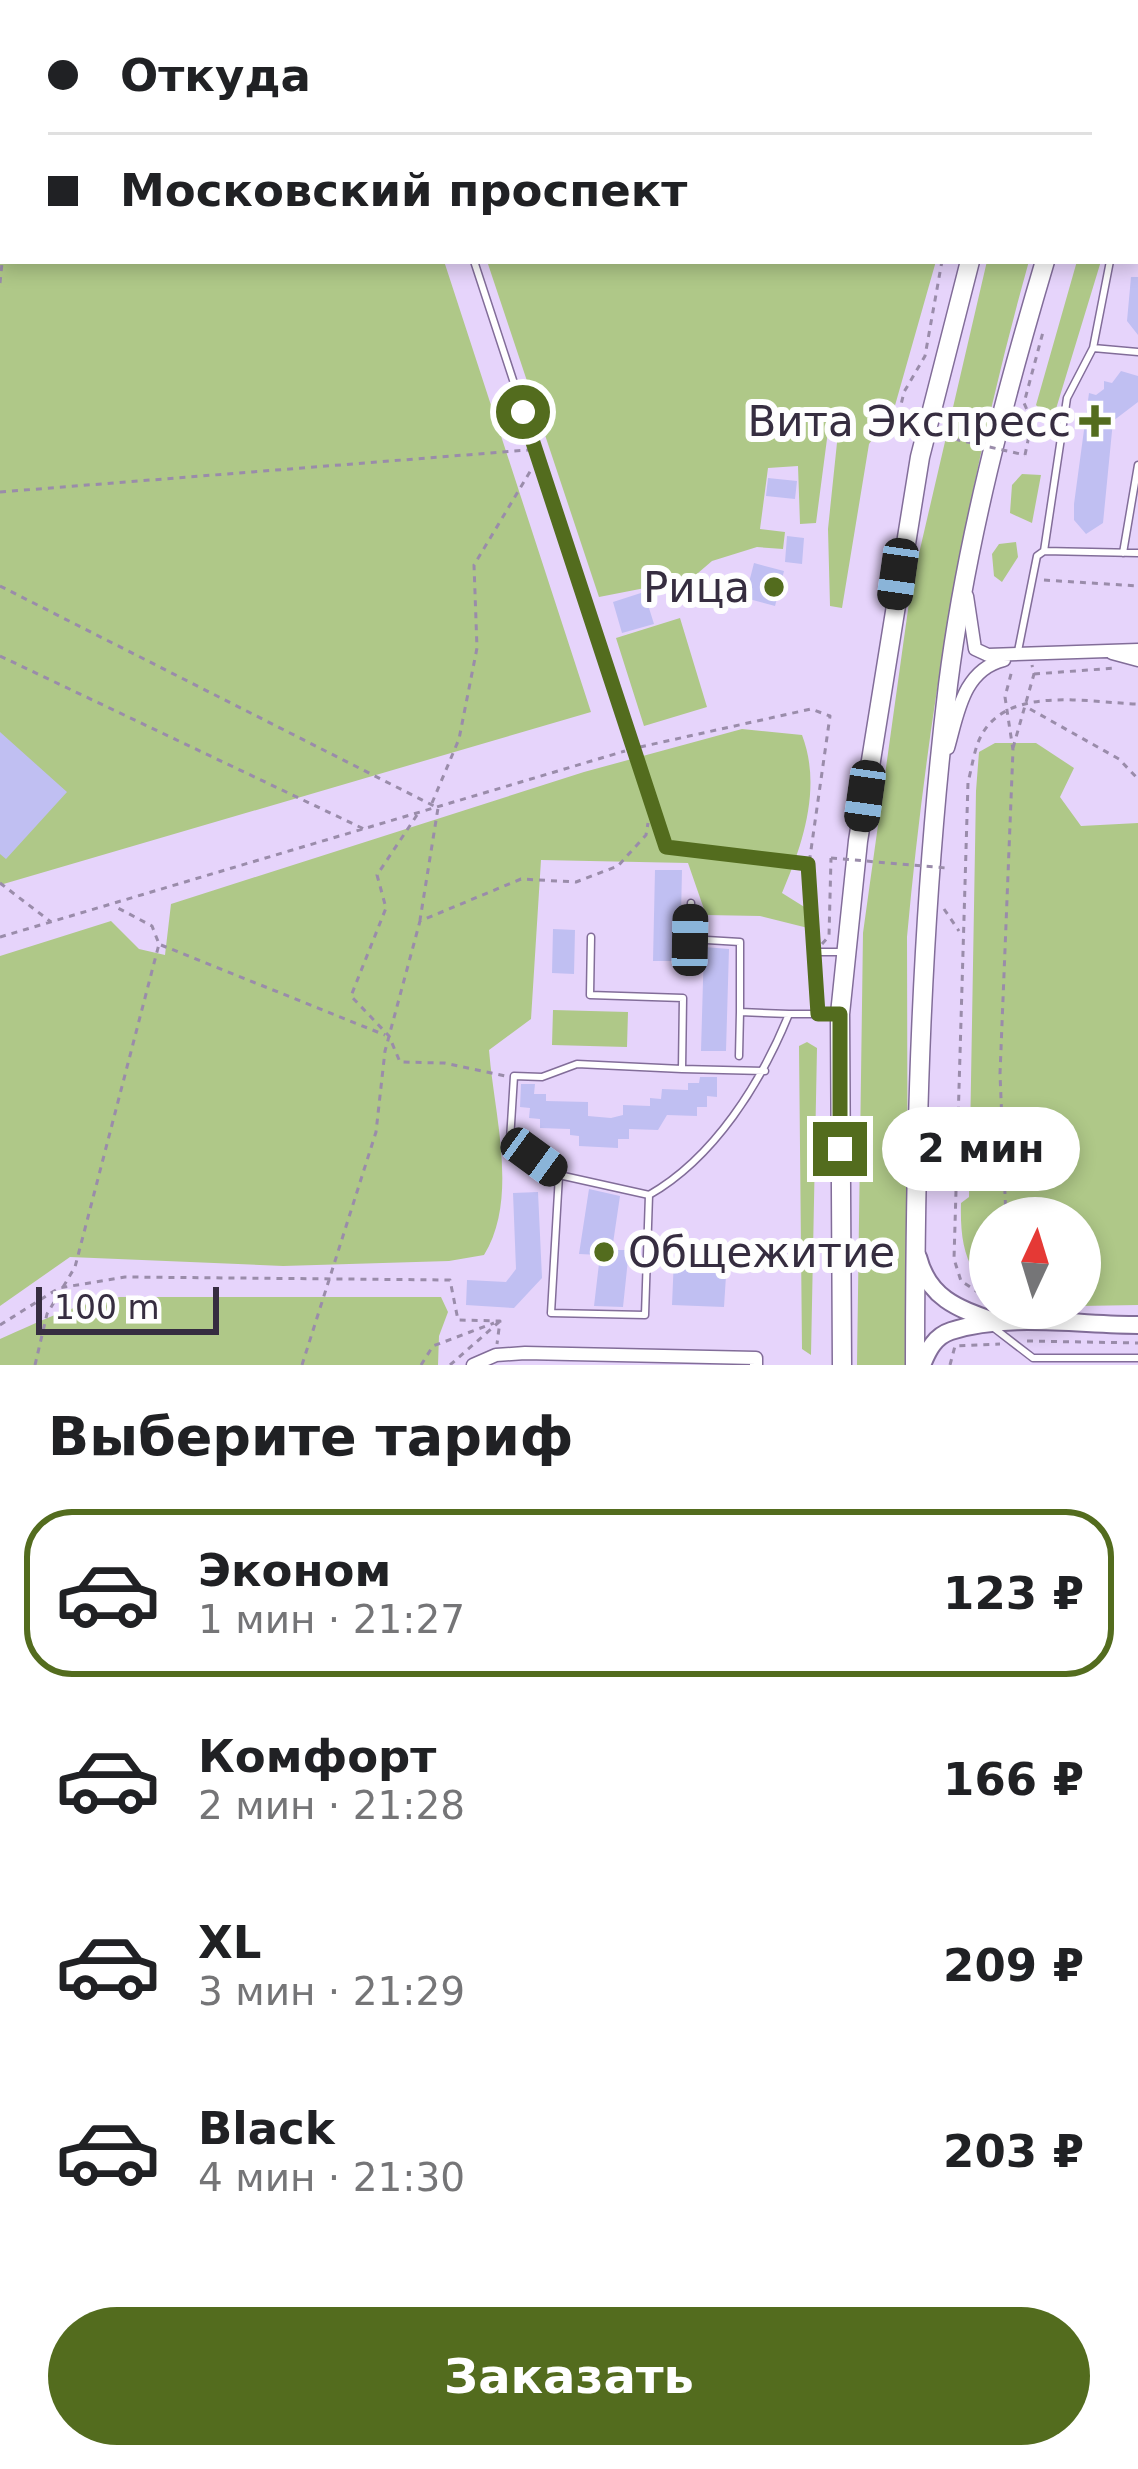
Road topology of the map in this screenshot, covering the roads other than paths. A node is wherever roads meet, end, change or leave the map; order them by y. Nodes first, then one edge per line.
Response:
1 (475, 264) edge
2 (969, 264) edge
3 (1044, 264) edge
4 (1109, 264) edge
5 (1094, 348) junction
6 (1138, 352) edge
7 (1138, 465) edge
8 (1044, 551) junction
9 (1138, 553) edge
10 (1123, 554) junction
11 (965, 583) junction
12 (1105, 650) junction
13 (1138, 650) edge
14 (1023, 656) junction
15 (1138, 660) edge
16 (940, 775) junction
17 (691, 903) dead end
18 (591, 937) dead end
19 (815, 952) junction
20 (847, 952) junction
21 (740, 1012) junction
22 (789, 1014) junction
23 (818, 1014) junction
24 (840, 1014) junction
25 (739, 1056) dead end
26 (682, 1070) junction
27 (765, 1071) junction
28 (559, 1175) junction
29 (649, 1195) junction
30 (915, 1243) junction
31 (1138, 1325) edge
32 (995, 1332) junction
33 (1138, 1358) edge
34 (547, 1359) edge
35 (756, 1362) edge
36 (473, 1365) edge
37 (842, 1365) edge
38 (919, 1365) edge

1 - 19 lane
2 - 20 main road
3 - 11 main road
4 - 5 lane
5 - 6 lane
5 - 8 lane
7 - 10 lane
8 - 10 lane
8 - 14 lane
9 - 10 lane
11 - 14 street
11 - 16 main road
12 - 13 street
12 - 14 street
12 - 15 street
14 - 16 street
16 - 30 main road
17 - 21 lane
18 - 26 lane
19 - 20 lane
19 - 23 lane
20 - 24 main road
21 - 22 lane
21 - 25 lane
22 - 23 lane
22 - 27 lane
23 - 24 lane
24 - 37 main road
26 - 27 lane
26 - 28 lane
27 - 29 lane
28 - 29 lane
28 - 29 lane
30 - 32 main road
30 - 38 main road
31 - 32 main road
32 - 33 lane
32 - 38 main road
34 - 35 street
34 - 36 street

